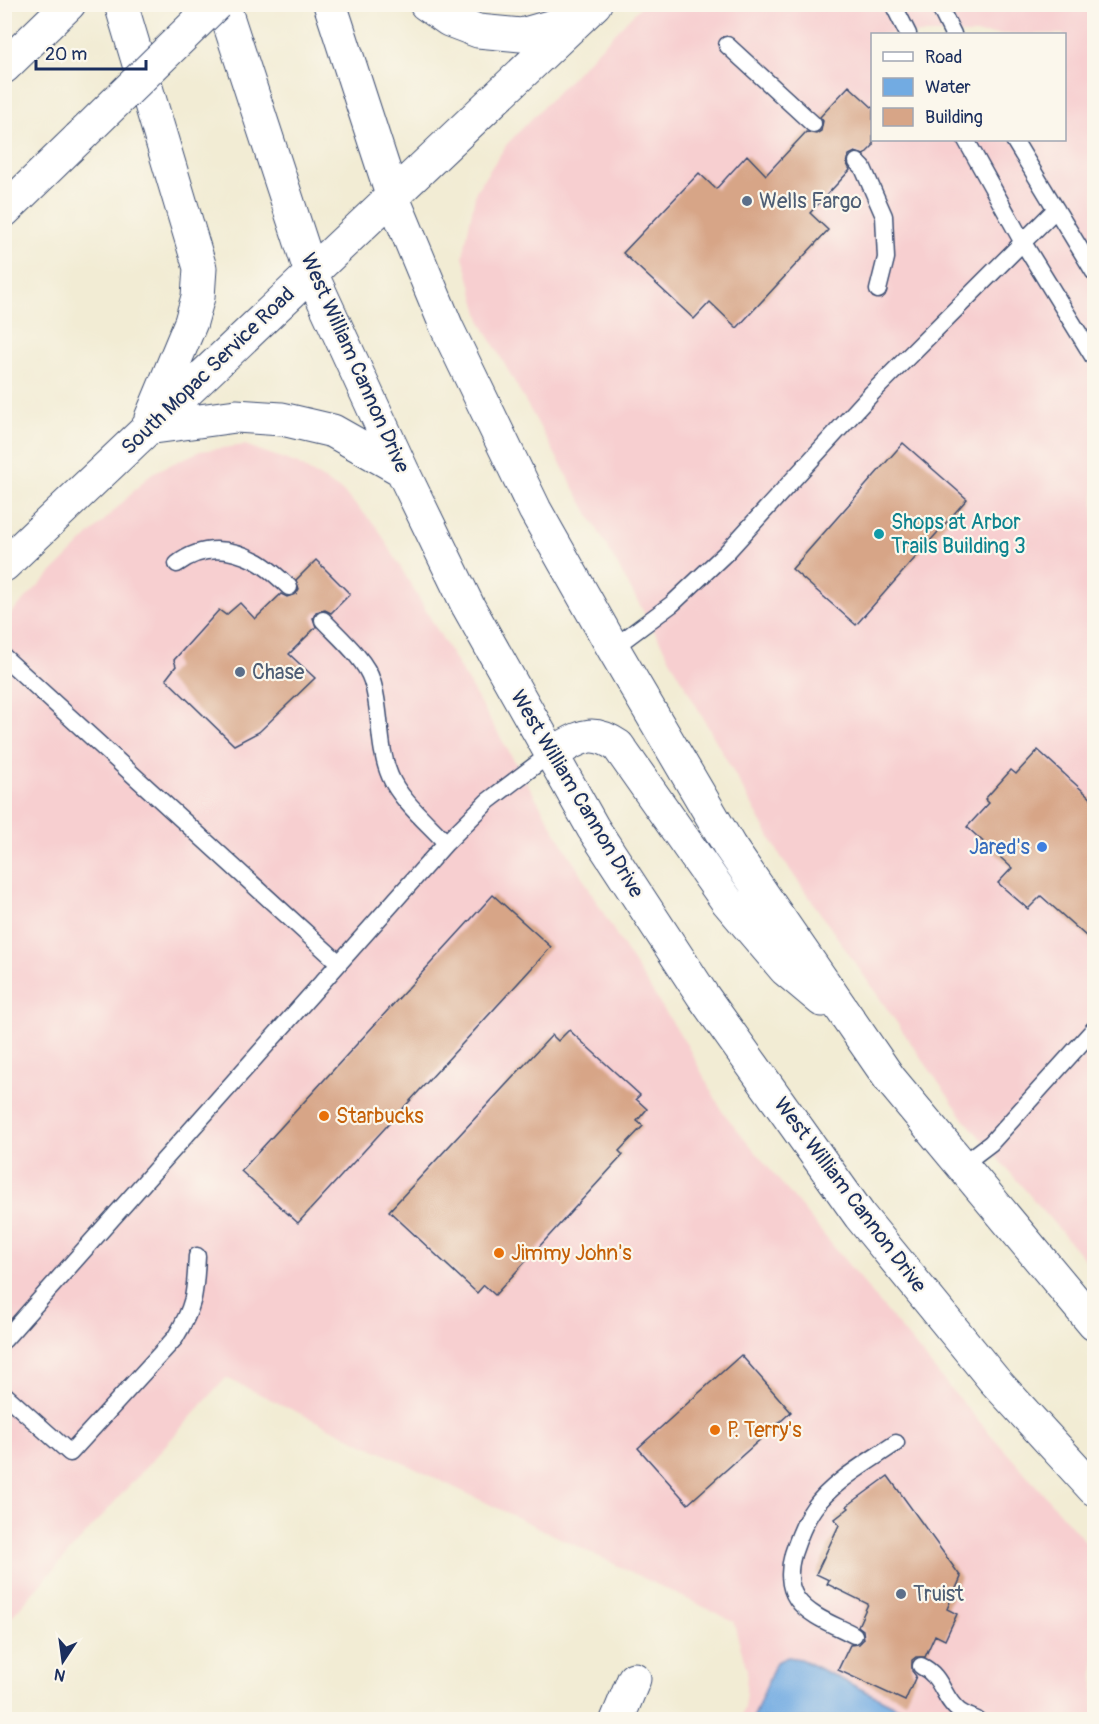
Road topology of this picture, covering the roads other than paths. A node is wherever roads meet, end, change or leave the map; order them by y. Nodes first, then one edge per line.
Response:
1 (69, 4) edge
2 (121, 4) edge
3 (216, 4) edge
4 (223, 4) edge
5 (330, 4) edge
6 (426, 4) edge
7 (893, 4) edge
8 (938, 4) edge
9 (589, 11) edge
10 (908, 33) edge
11 (952, 33) edge
12 (727, 45) dead end
13 (4, 67) edge
14 (813, 124) dead end
15 (967, 141) edge
16 (1015, 141) edge
17 (857, 162) dead end
18 (393, 198) junction
19 (1056, 209) junction
20 (4, 211) edge
21 (1022, 241) junction
22 (1095, 272) edge
23 (311, 273) junction
24 (878, 290) dead end
25 (1095, 358) edge
26 (147, 428) junction
27 (402, 470) junction
28 (177, 564) dead end
29 (4, 565) edge
30 (289, 587) dead end
31 (323, 621) dead end
32 (613, 648) junction
33 (4, 657) edge
34 (550, 754) junction
35 (446, 843) junction
36 (339, 963) junction
37 (854, 1026) junction
38 (1095, 1029) edge
39 (962, 1165) junction
40 (197, 1256) dead end
41 (1095, 1324) edge
42 (4, 1340) edge
43 (4, 1394) edge
44 (896, 1443) dead end
45 (1095, 1489) edge
46 (854, 1635) dead end
47 (921, 1666) dead end
48 (634, 1679) dead end
49 (617, 1719) edge
50 (977, 1719) edge

1 - 13 main road
2 - 26 main road
3 - 20 main road, bridge
4 - 23 main road, West William Cannon Drive
5 - 18 main road
6 - 9 main road
7 - 10 lane
8 - 11 lane
9 - 18 main road, South Mopac Service Road
12 - 14 lane
15 - 21 lane
16 - 19 lane
17 - 24 lane
18 - 23 main road, South Mopac Service Road
18 - 32 main road
19 - 21 lane
19 - 22 lane
21 - 25 lane
21 - 32 lane
23 - 26 main road, South Mopac Service Road
23 - 27 main road, West William Cannon Drive
26 - 27 main road
26 - 29 main road, South Mopac Service Road
27 - 34 main road, West William Cannon Drive
28 - 30 lane
31 - 35 lane
32 - 37 main road
33 - 36 lane
34 - 35 lane
34 - 37 main road
34 - 45 main road, West William Cannon Drive
35 - 36 lane
36 - 42 lane
37 - 39 main road
38 - 39 lane
39 - 41 main road
40 - 43 lane
44 - 46 lane
47 - 50 lane
48 - 49 main road

